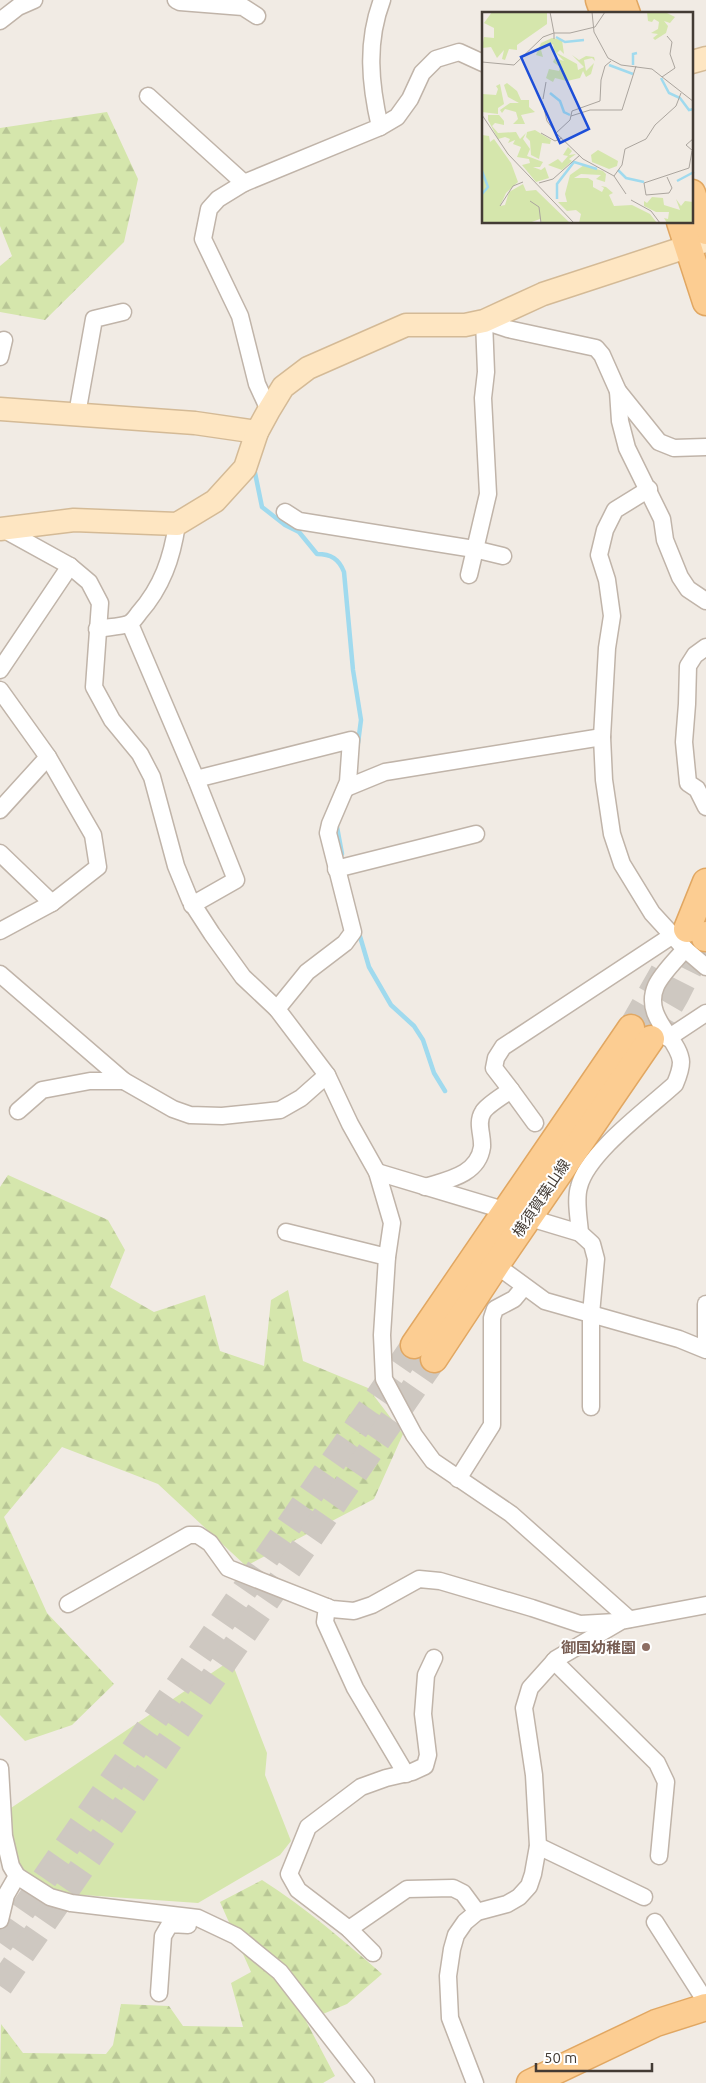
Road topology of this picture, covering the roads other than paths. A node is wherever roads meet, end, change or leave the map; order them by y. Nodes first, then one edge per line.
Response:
1 (34, 0) edge
2 (176, 0) edge
3 (382, 0) edge
4 (599, 0) edge
5 (622, 0) edge
6 (603, 12) edge
7 (627, 12) edge
8 (256, 16) dead end
9 (0, 21) edge
10 (482, 62) edge
11 (148, 96) dead end
12 (380, 127) junction
13 (244, 184) junction
14 (694, 221) edge
15 (695, 235) edge
16 (706, 302) edge
17 (123, 312) dead end
18 (484, 321) junction
19 (4, 340) dead end
20 (0, 357) edge
21 (618, 391) junction
22 (0, 408) edge
23 (269, 410) junction
24 (78, 414) junction
25 (257, 432) junction
26 (706, 447) edge
27 (648, 489) junction
28 (285, 512) dead end
29 (177, 524) junction
30 (2, 529) edge
31 (474, 550) junction
32 (503, 556) dead end
33 (70, 566) junction
34 (469, 575) dead end
35 (706, 601) edge
36 (130, 624) junction
37 (98, 629) junction
38 (706, 647) edge
39 (0, 670) edge
40 (0, 690) edge
41 (602, 737) junction
42 (48, 757) junction
43 (196, 779) junction
44 (346, 788) junction
45 (706, 807) edge
46 (0, 810) edge
47 (476, 834) dead end
48 (0, 853) edge
49 (336, 869) junction
50 (706, 882) edge
51 (52, 904) junction
52 (192, 905) junction
53 (0, 931) edge
54 (691, 937) edge
55 (706, 967) edge
56 (0, 974) edge
57 (277, 1009) junction
58 (706, 1013) edge
59 (650, 1035) junction
60 (327, 1075) junction
61 (124, 1081) junction
62 (511, 1090) junction
63 (18, 1112) dead end
64 (535, 1123) dead end
65 (377, 1172) junction
66 (425, 1187) junction
67 (517, 1215) junction
68 (286, 1232) dead end
69 (580, 1233) junction
70 (387, 1257) junction
71 (496, 1265) junction
72 (524, 1287) junction
73 (706, 1304) edge
74 (591, 1314) junction
75 (706, 1340) edge
76 (706, 1350) edge
77 (592, 1407) dead end
78 (458, 1479) junction
79 (68, 1604) dead end
80 (706, 1605) edge
81 (327, 1607) junction
82 (625, 1620) junction
83 (434, 1658) dead end
84 (554, 1661) junction
85 (0, 1768) edge
86 (406, 1774) junction
87 (538, 1846) junction
88 (659, 1856) dead end
89 (17, 1876) junction
90 (644, 1897) dead end
91 (477, 1912) junction
92 (198, 1918) junction
93 (0, 1920) edge
94 (655, 1922) dead end
95 (350, 1929) junction
96 (373, 1953) dead end
97 (159, 1993) dead end
98 (706, 2002) edge
99 (706, 2007) edge
100 (366, 2083) edge
101 (475, 2083) edge
102 (530, 2083) edge

1 - 9 street
2 - 8 street
3 - 12 street
4 - 6 main road
5 - 7 main road
10 - 12 street
11 - 13 street
12 - 13 street
13 - 23 street
14 - 15 main road
15 - 16 main road
15 - 18 street
17 - 24 street
18 - 21 street
18 - 23 street
18 - 31 street
19 - 20 street
21 - 26 street
21 - 27 street
22 - 24 street
23 - 25 street
24 - 25 street
25 - 29 street
27 - 35 street
27 - 41 street
28 - 31 street
29 - 30 street
29 - 36 street
30 - 33 street
31 - 32 street
31 - 34 street
33 - 37 street
33 - 39 street
36 - 37 street
36 - 43 street
37 - 52 street
38 - 45 street
40 - 42 street
41 - 44 street
41 - 54 street
42 - 46 street
42 - 51 street
43 - 44 street
43 - 52 street
44 - 49 street
47 - 49 street
48 - 51 street
49 - 57 street
50 - 54 main road
51 - 53 street
52 - 57 street
54 - 55 street
54 - 59 street
54 - 62 street
56 - 61 street
57 - 60 street
58 - 59 street
59 - 67 main road, 横須賀葉山線
59 - 69 street
60 - 61 street
60 - 65 street
61 - 63 street
62 - 64 street
62 - 66 street
65 - 66 street
65 - 70 street
66 - 67 street
67 - 69 street
67 - 71 main road, 横須賀葉山線
67 - 71 main road, 横須賀葉山線
68 - 70 street
69 - 74 street
70 - 78 street
71 - 72 street
72 - 74 street
72 - 78 street
73 - 75 street
74 - 76 street
74 - 77 street
78 - 82 street
79 - 81 street
80 - 82 street
81 - 82 street
81 - 86 street
82 - 84 street
83 - 86 street
84 - 87 street
84 - 88 street
85 - 89 street
86 - 95 street
87 - 90 street
87 - 91 street
89 - 92 street
89 - 93 street
91 - 95 street
91 - 101 street
92 - 97 street
92 - 100 street
94 - 98 street
95 - 96 street
99 - 102 main road

